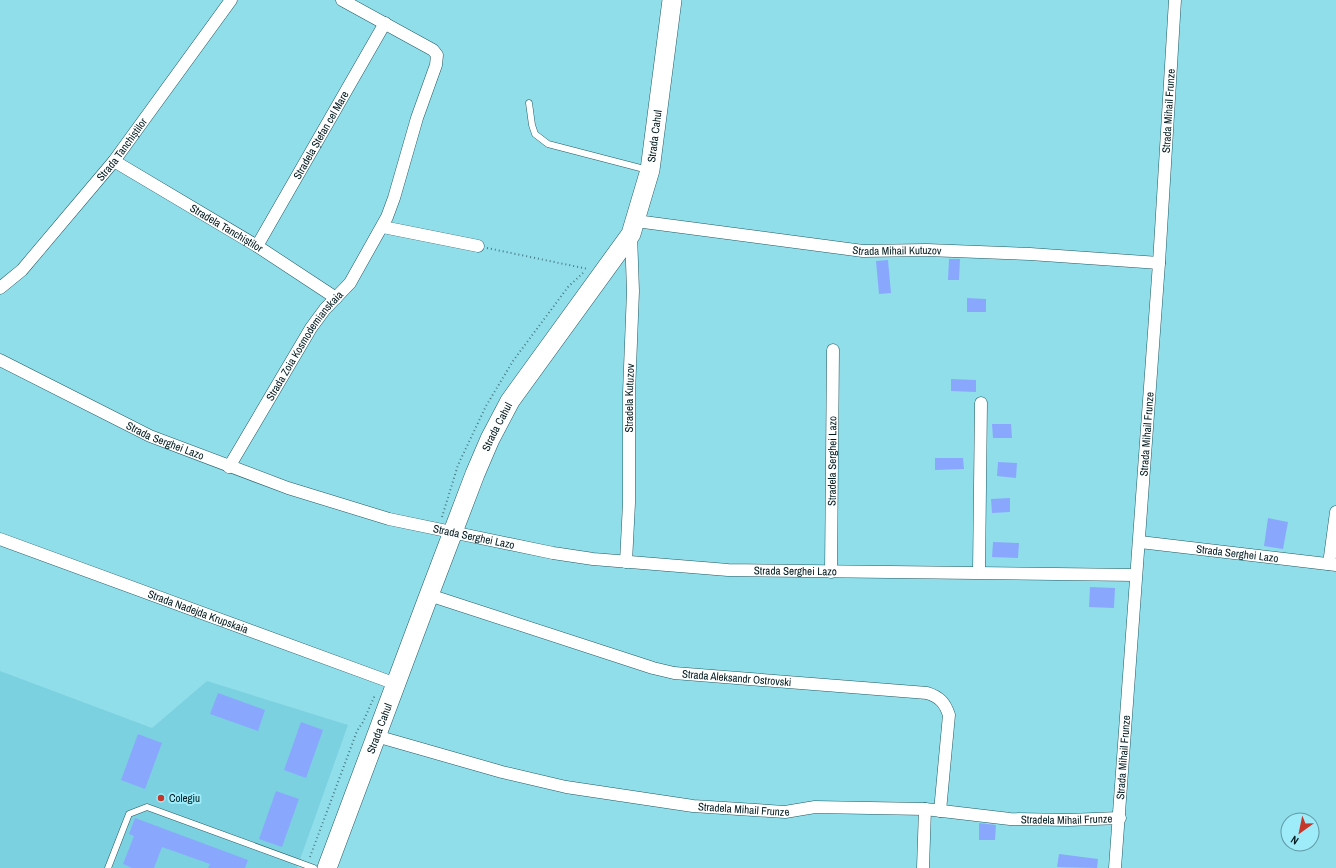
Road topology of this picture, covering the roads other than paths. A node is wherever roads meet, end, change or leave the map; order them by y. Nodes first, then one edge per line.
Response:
1 (232, 0) edge
2 (342, 0) edge
3 (672, 0) edge
4 (1175, 0) edge
5 (385, 23) junction
6 (529, 103) dead end
7 (114, 161) junction
8 (650, 170) junction
9 (383, 227) junction
10 (633, 227) junction
11 (257, 246) junction
12 (478, 246) road end
13 (1159, 263) junction
14 (0, 288) edge
15 (336, 298) junction
16 (833, 350) dead end
17 (0, 360) edge
18 (981, 402) dead end
19 (229, 467) junction
20 (1336, 512) edge
21 (453, 532) junction
22 (0, 539) edge
23 (1140, 542) junction
24 (626, 562) junction
25 (1332, 564) edge
26 (831, 572) junction
27 (979, 572) junction
28 (1135, 574) junction
29 (429, 594) junction
30 (396, 684) junction
31 (376, 736) junction
32 (925, 809) junction
33 (940, 811) junction
34 (1120, 818) junction
35 (108, 868) edge
36 (314, 868) edge
37 (327, 868) edge
38 (922, 868) edge
39 (1115, 868) edge

1 - 7 street, Strada Tanchiștilor
2 - 5 street
3 - 8 main road, Strada Cahul
4 - 13 street, Strada Mihail Frunze
5 - 9 street, Strada Zoia Kosmodemianskaia
5 - 11 street, Stradela Ștefan cel Mare
6 - 8 lane
7 - 11 street, Stradela Tanchiștilor
7 - 14 street, Strada Tanchiștilor
8 - 10 main road, Strada Cahul
9 - 12 street
9 - 15 street, Strada Zoia Kosmodemianskaia
10 - 13 street, Strada Mihail Kutuzov
10 - 21 main road, Strada Cahul
10 - 24 street, Stradela Kutuzov
11 - 15 street, Stradela Tanchiștilor
13 - 23 street, Strada Mihail Frunze
15 - 19 street, Strada Zoia Kosmodemianskaia
16 - 26 street, Stradela Serghei Lazo
17 - 19 street, Strada Serghei Lazo
18 - 27 street
19 - 21 street, Strada Serghei Lazo
20 - 25 street
21 - 24 street, Strada Serghei Lazo
21 - 29 main road, Strada Cahul
22 - 30 street, Strada Nadejda Krupskaia
23 - 25 street, Strada Serghei Lazo
23 - 28 street, Strada Mihail Frunze
24 - 26 street, Strada Serghei Lazo
26 - 27 street, Strada Serghei Lazo
27 - 28 street, Strada Serghei Lazo
28 - 34 street, Strada Mihail Frunze
29 - 30 main road, Strada Cahul
29 - 33 street, Strada Aleksandr Ostrovski
30 - 31 main road, Strada Cahul
31 - 32 street, Stradela Mihail Frunze
31 - 37 main road, Strada Cahul
32 - 33 street, Stradela Mihail Frunze
32 - 38 street
33 - 34 street, Stradela Mihail Frunze
34 - 39 street, Strada Mihail Frunze
35 - 36 lane

